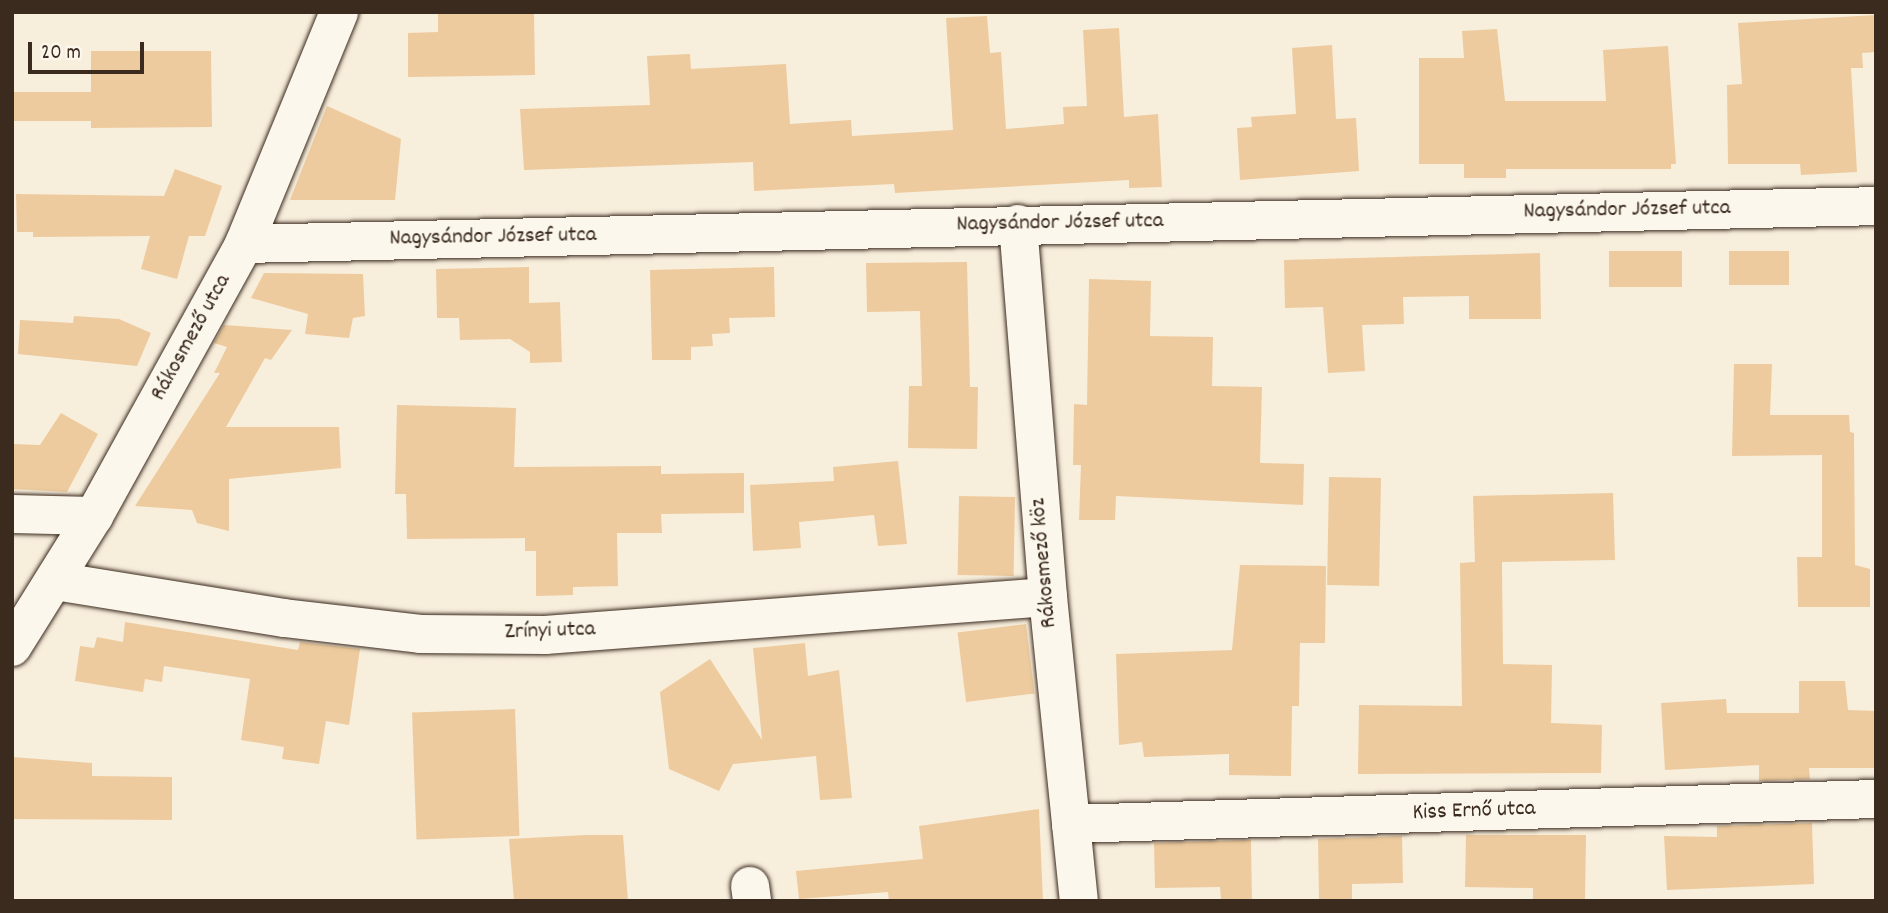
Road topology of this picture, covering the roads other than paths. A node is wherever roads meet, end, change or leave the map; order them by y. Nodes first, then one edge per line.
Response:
1 (340, 12) edge
2 (1876, 206) edge
3 (1018, 225) junction
4 (244, 244) junction
5 (12, 514) edge
6 (94, 516) junction
7 (55, 581) junction
8 (1048, 597) junction
9 (12, 647) edge
10 (1876, 799) edge
11 (1071, 824) junction
12 (1079, 901) edge

1 - 4 street, Rákosmező utca
2 - 3 street, Nagysándor József utca
3 - 4 street, Nagysándor József utca
3 - 8 street, Rákosmező köz
4 - 6 street, Rákosmező utca
5 - 6 street
6 - 7 street, Rákosmező utca
7 - 8 street, Zrínyi utca
7 - 9 street, Rákosmező utca
8 - 11 street, Rákosmező köz
10 - 11 street, Kiss Ernő utca
11 - 12 street, Rákosmező köz

